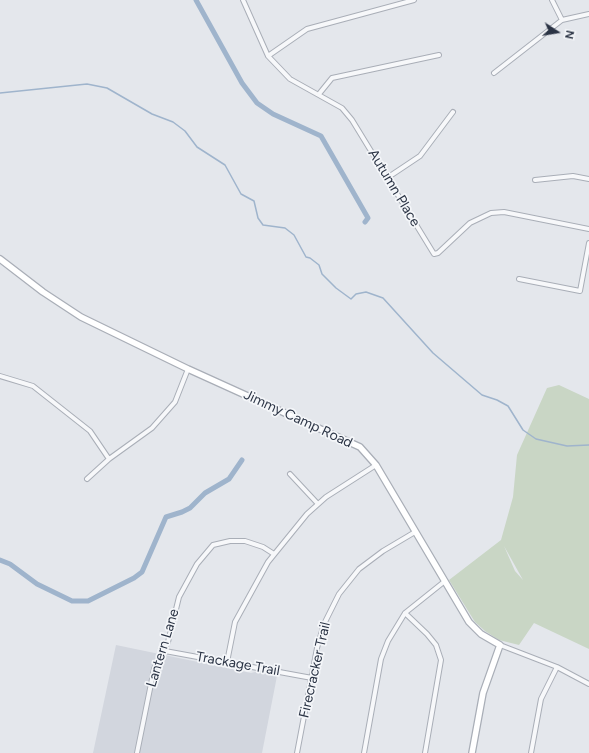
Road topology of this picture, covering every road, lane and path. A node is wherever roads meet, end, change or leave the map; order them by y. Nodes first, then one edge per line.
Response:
1 (243, 0) edge
2 (414, 0) edge
3 (552, 0) edge
4 (408, 1) edge
5 (589, 14) edge
6 (562, 20) junction
7 (440, 54) dead end
8 (268, 56) junction
9 (494, 73) dead end
10 (319, 94) junction
11 (453, 112) dead end
12 (387, 178) junction
13 (589, 178) edge
14 (535, 180) dead end
15 (589, 229) edge
16 (589, 243) edge
17 (0, 259) edge
18 (519, 279) dead end
19 (188, 369) junction
20 (0, 376) edge
21 (109, 459) junction
22 (376, 465) junction
23 (290, 474) dead end
24 (86, 478) dead end
25 (318, 504) junction
26 (416, 532) junction
27 (274, 554) junction
28 (445, 581) junction
29 (405, 614) junction
30 (500, 645) junction
31 (165, 651) junction
32 (227, 662) junction
33 (557, 667) junction
34 (312, 678) junction
35 (589, 684) edge
36 (137, 753) edge
37 (297, 753) edge
38 (364, 753) edge
39 (425, 753) edge
40 (472, 753) edge
41 (530, 753) edge

1 - 8 street, Autumn Place
2 - 4 street
3 - 6 street
4 - 8 street
5 - 6 street
6 - 9 street
7 - 10 street
8 - 10 street, Autumn Place
10 - 12 street, Autumn Place
11 - 12 street
12 - 15 street, Autumn Place
13 - 14 street
16 - 18 street
17 - 19 street, Jimmy Camp Road
19 - 21 street
19 - 22 street, Jimmy Camp Road
20 - 21 street
21 - 24 street
22 - 25 street
22 - 26 street, Jimmy Camp Road
23 - 25 street
25 - 27 street
26 - 28 street, Jimmy Camp Road
26 - 34 street, Firecracker Trail
27 - 31 street, Lantern Lane
27 - 32 street
28 - 29 street
28 - 30 street, Jimmy Camp Road
29 - 38 street
29 - 39 street
30 - 33 street, Jimmy Camp Road
30 - 40 street
31 - 32 street, Trackage Trail
31 - 36 street, Lantern Lane
32 - 34 street, Trackage Trail
33 - 35 street, Jimmy Camp Road
33 - 41 street
34 - 37 street, Firecracker Trail

